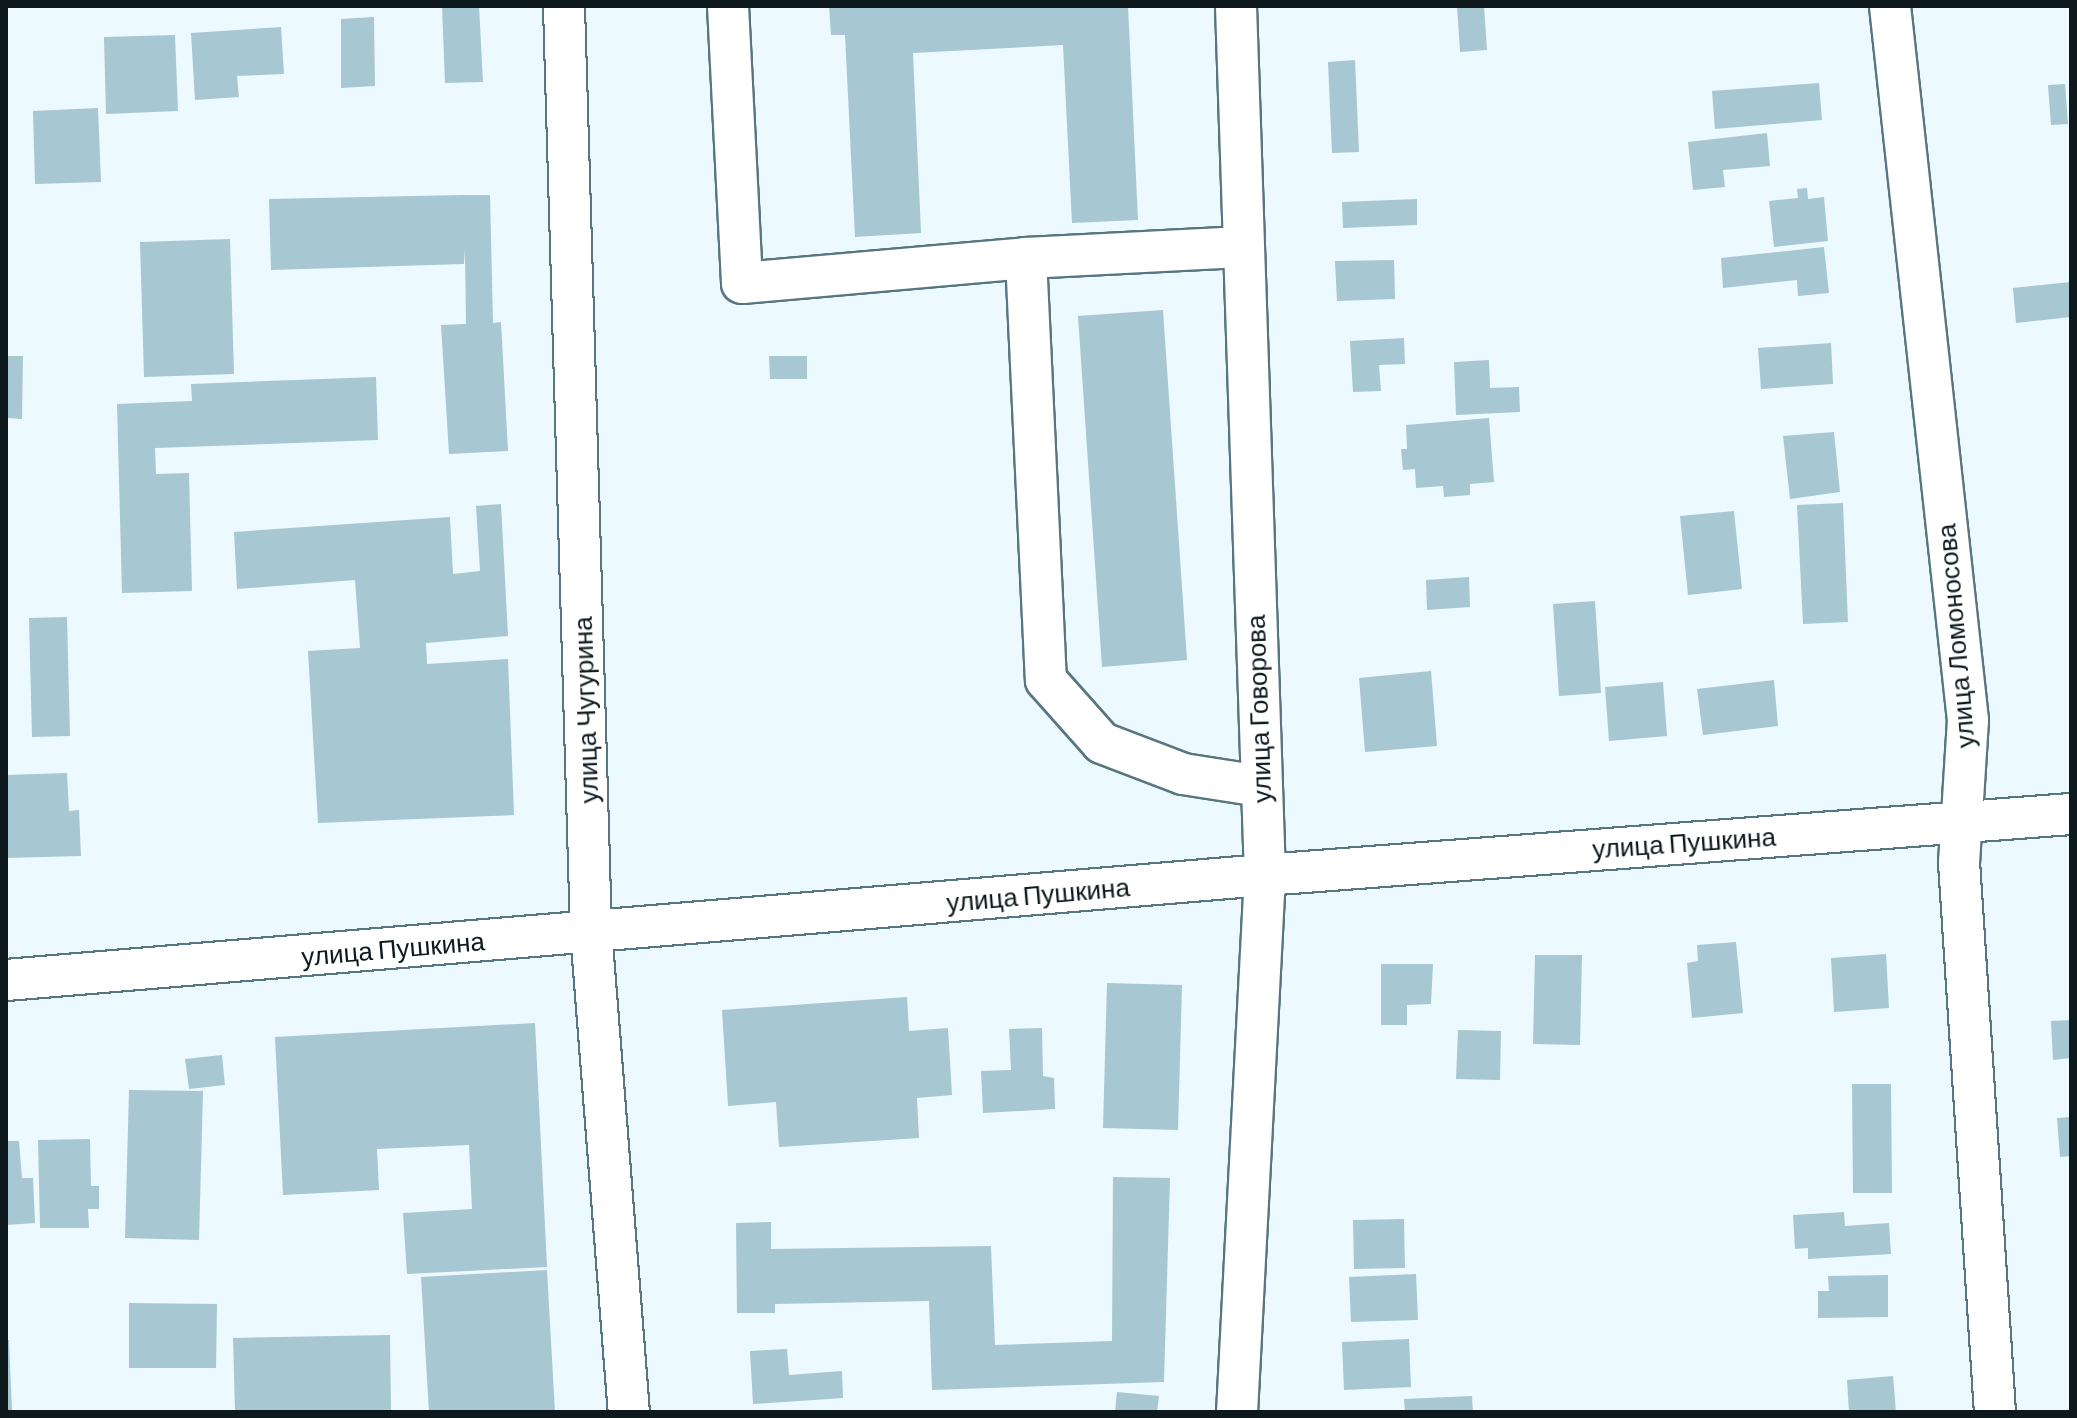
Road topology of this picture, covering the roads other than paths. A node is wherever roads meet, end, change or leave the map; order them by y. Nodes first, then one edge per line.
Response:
1 (564, 6) edge
2 (728, 6) edge
3 (1236, 6) edge
4 (1890, 6) edge
5 (1244, 247) junction
6 (1026, 258) junction
7 (1260, 786) junction
8 (2071, 814) edge
9 (1963, 821) junction
10 (1265, 875) junction
11 (591, 931) junction
12 (6, 980) edge
13 (629, 1412) edge
14 (1237, 1412) edge
15 (1995, 1412) edge

1 - 11 street, улица Чугурина
2 - 6 street
3 - 5 street, улица Говорова
4 - 9 street, улица Ломоносова
5 - 6 street
5 - 7 street, улица Говорова
6 - 7 street
7 - 10 street, улица Говорова
8 - 9 street, улица Пушкина
9 - 10 street, улица Пушкина
9 - 15 street, улица Ломоносова
10 - 11 street, улица Пушкина
10 - 14 street, улица Говорова
11 - 12 street, улица Пушкина
11 - 13 street, улица Чугурина

